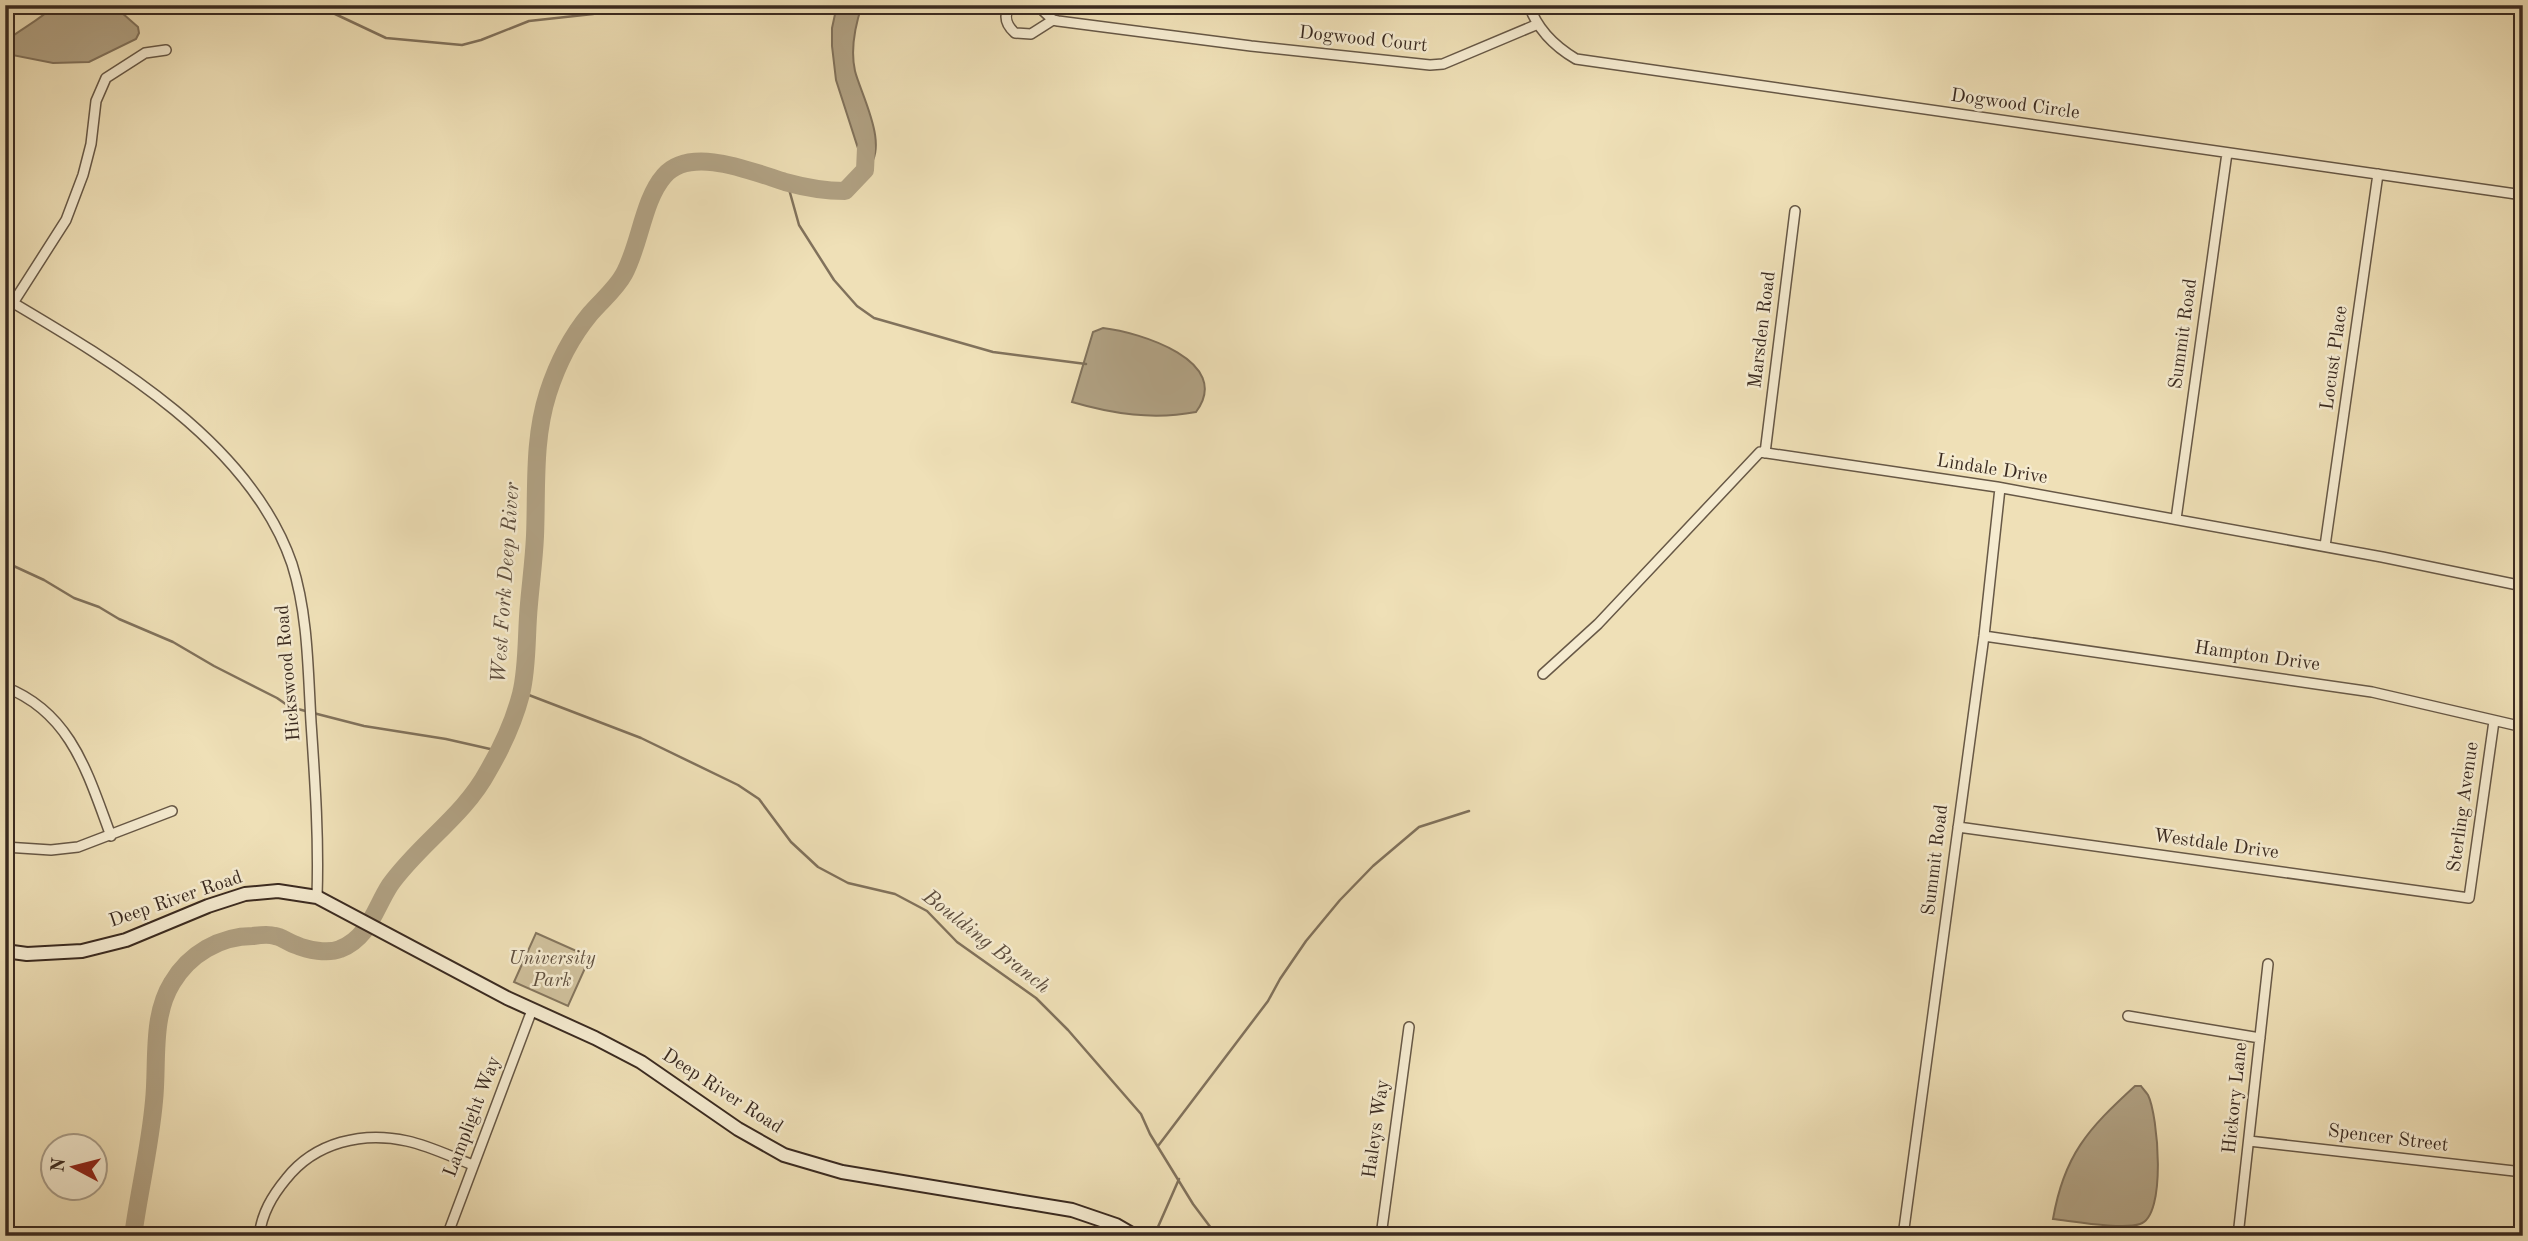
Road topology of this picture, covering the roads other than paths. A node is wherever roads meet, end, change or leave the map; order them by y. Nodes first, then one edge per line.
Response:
1 (1010, 5) edge
2 (1037, 5) edge
3 (1528, 5) edge
4 (1053, 20) junction
5 (1538, 24) junction
6 (166, 50) dead end
7 (2227, 153) junction
8 (2378, 174) junction
9 (2523, 195) edge
10 (1795, 211) dead end
11 (9, 300) edge
12 (1765, 453) junction
13 (2000, 488) junction
14 (2176, 519) junction
15 (2325, 546) junction
16 (2523, 586) edge
17 (1984, 636) junction
18 (1543, 674) dead end
19 (5, 687) edge
20 (2494, 721) junction
21 (2523, 727) edge
22 (172, 811) dead end
23 (1958, 827) junction
24 (111, 836) junction
25 (5, 847) edge
26 (317, 897) junction
27 (2469, 898) joint
28 (5, 951) edge
29 (2268, 964) dead end
30 (532, 1010) junction
31 (2128, 1016) dead end
32 (1409, 1027) dead end
33 (2260, 1038) junction
34 (2249, 1140) junction
35 (473, 1165) junction
36 (2523, 1172) edge
37 (1114, 1230) edge
38 (259, 1236) edge
39 (447, 1236) edge
40 (1135, 1236) edge
41 (1381, 1236) edge
42 (1903, 1236) edge
43 (2238, 1236) edge

1 - 4 street
2 - 4 street
3 - 5 street, Dogwood Circle
4 - 5 street, Dogwood Court
5 - 7 street, Dogwood Circle
6 - 11 street
7 - 8 street, Dogwood Circle
7 - 14 street, Summit Road
8 - 9 street, Dogwood Circle
8 - 15 street, Locust Place
10 - 12 street, Marsden Road
11 - 26 street, Hickswood Road
12 - 13 street, Lindale Drive
12 - 18 street
13 - 14 street, Lindale Drive
13 - 17 street, Summit Road
14 - 15 street, Lindale Drive
15 - 16 street, Lindale Drive
17 - 20 street, Hampton Drive
17 - 23 street, Summit Road
19 - 24 street
20 - 21 street, Hampton Drive
20 - 27 street, Sterling Avenue
22 - 24 street
23 - 27 street, Westdale Drive
23 - 42 street, Summit Road
24 - 25 street
26 - 28 street, Deep River Road
26 - 30 street, Deep River Road
29 - 33 street, Hickory Lane
30 - 35 street, Lamplight Way
30 - 37 street, Deep River Road
31 - 33 street
32 - 41 street, Haleys Way
33 - 34 street, Hickory Lane
34 - 36 street, Spencer Street
34 - 43 street, Hickory Lane
35 - 38 street
35 - 39 street, Lamplight Way
37 - 40 street, Deep River Road

